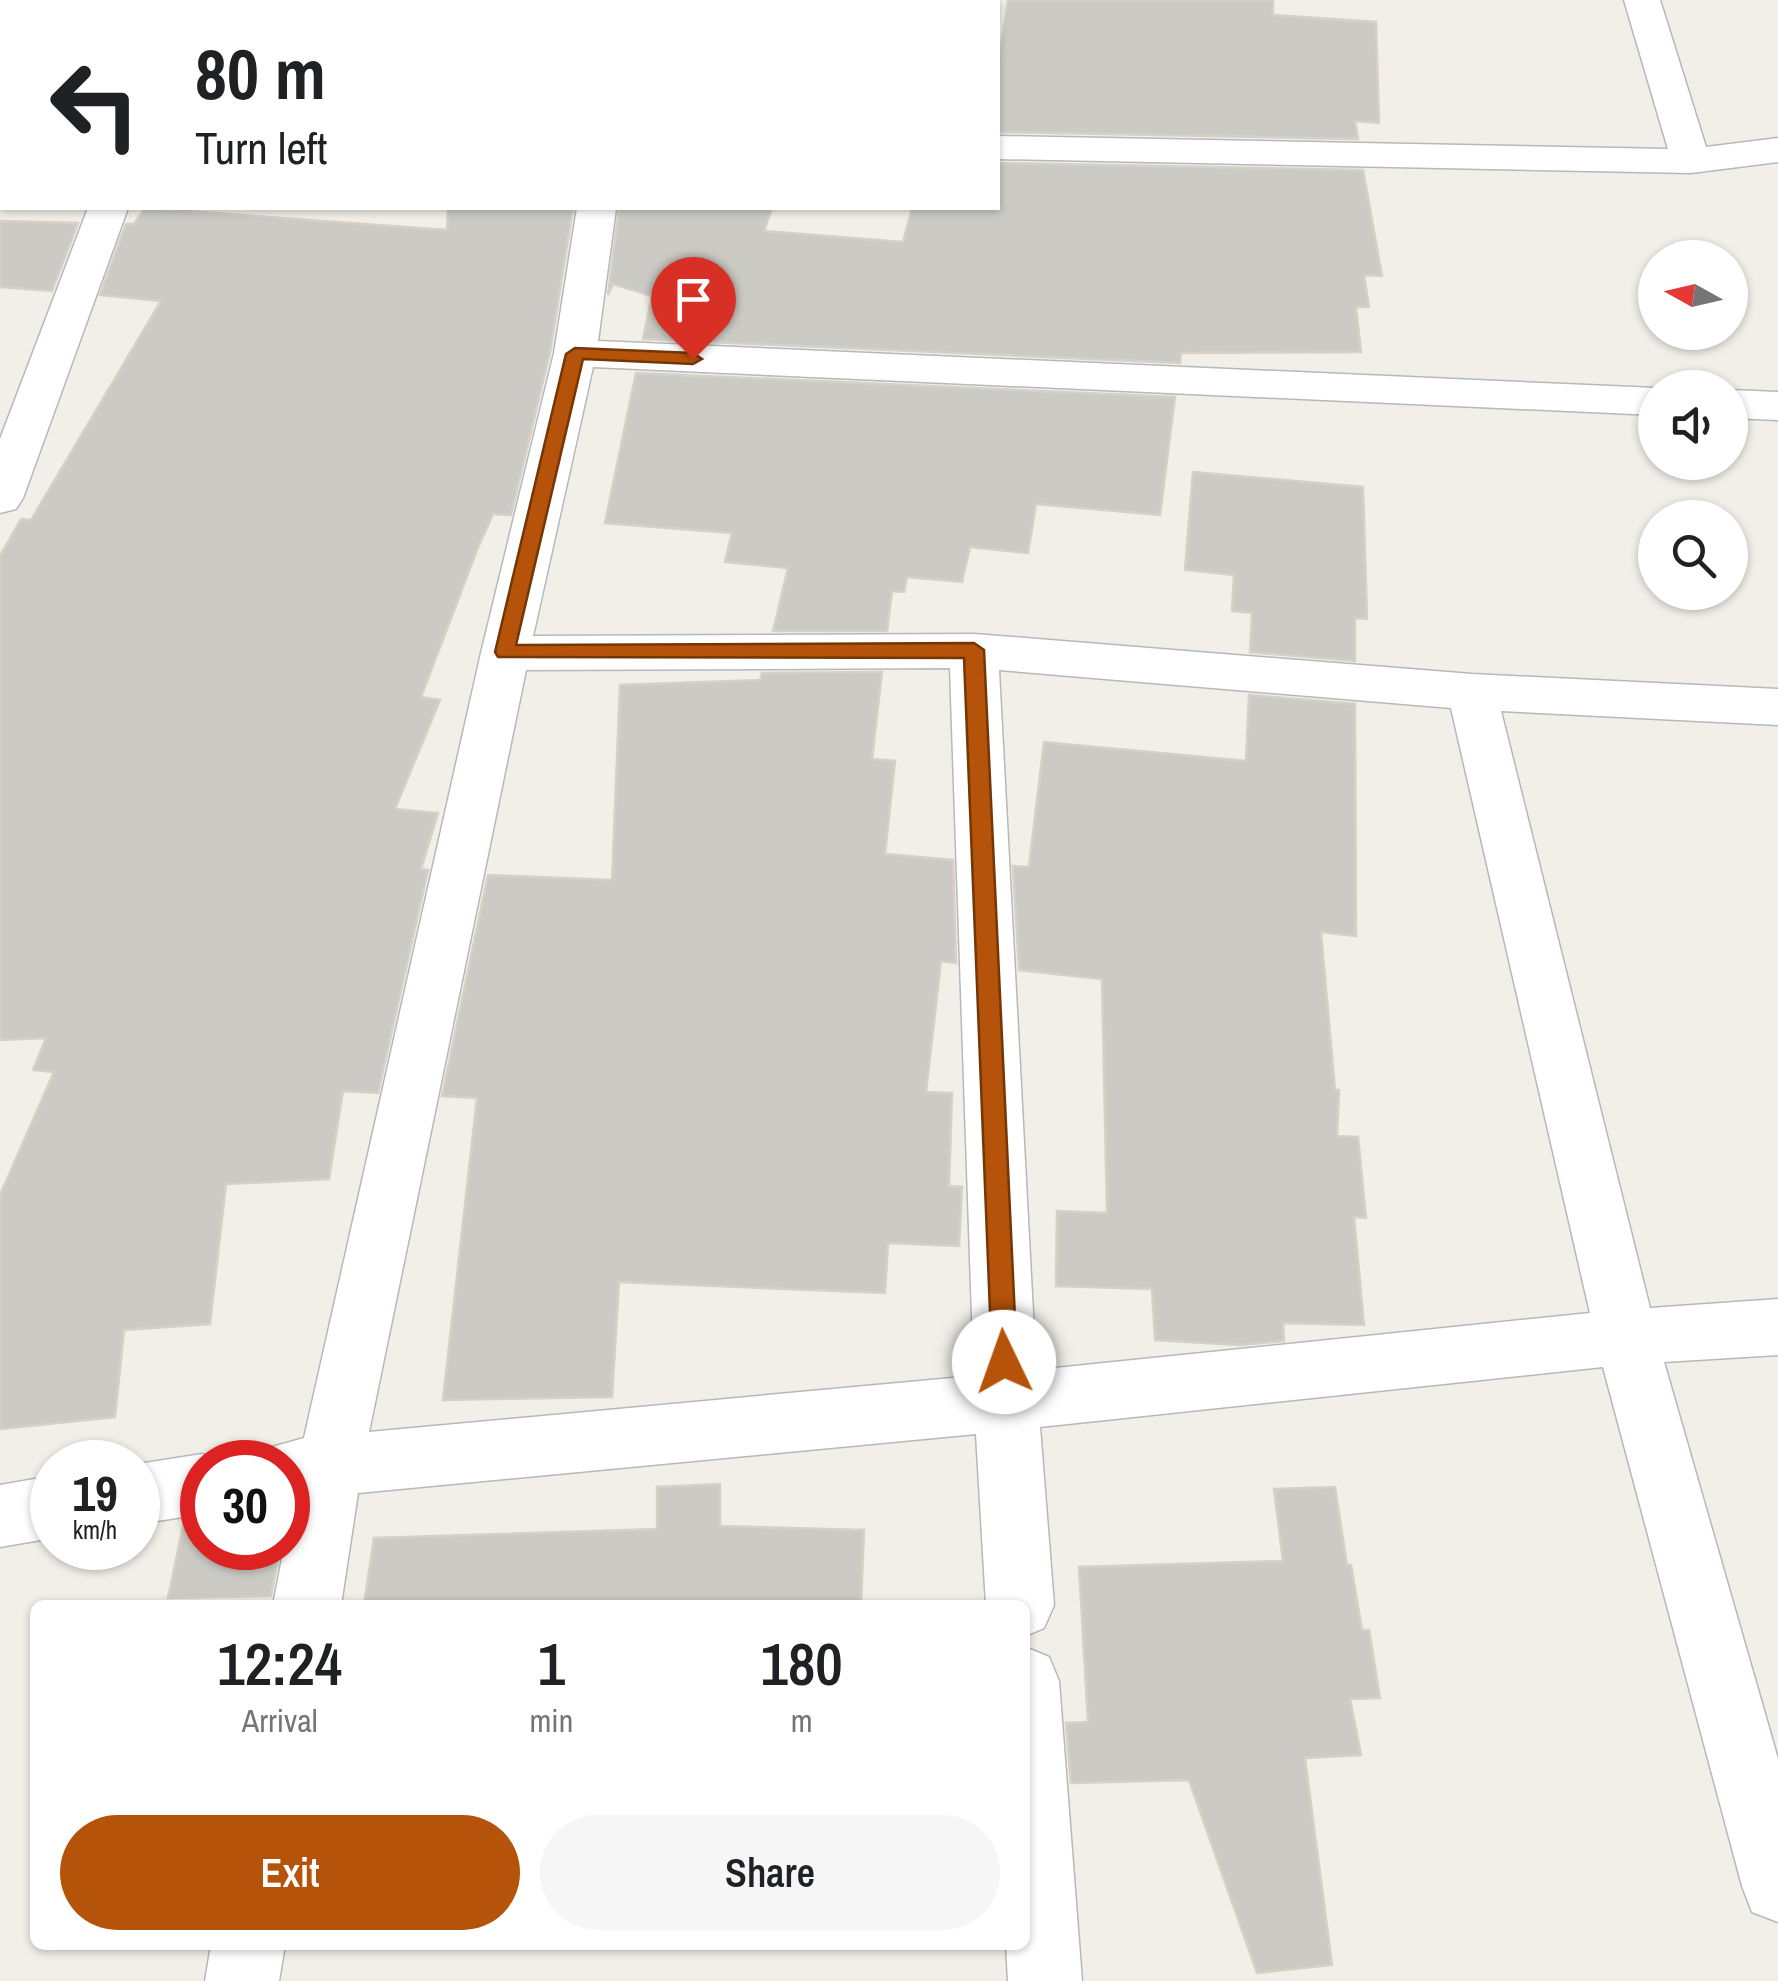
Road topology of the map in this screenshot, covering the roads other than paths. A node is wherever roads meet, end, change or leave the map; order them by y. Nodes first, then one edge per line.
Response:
1 (1642, 0) edge
2 (1000, 148) edge
3 (1778, 150) edge
4 (1690, 161) junction
5 (107, 210) edge
6 (596, 210) edge
7 (575, 354) junction
8 (1638, 400) edge
9 (1748, 405) edge
10 (1778, 406) edge
11 (0, 498) edge
12 (974, 650) junction
13 (505, 652) junction
14 (1472, 692) junction
15 (1778, 707) edge
16 (1778, 1326) edge
17 (1626, 1337) junction
18 (1006, 1402) junction
19 (310, 1463) edge
20 (310, 1467) edge
21 (30, 1511) edge
22 (0, 1516) edge
23 (307, 1570) edge
24 (306, 1600) edge
25 (1020, 1600) edge
26 (1030, 1756) edge
27 (1778, 1886) edge
28 (247, 1950) edge
29 (242, 1981) edge
30 (1045, 1981) edge

1 - 4 street
2 - 4 street
3 - 4 street
5 - 11 street
6 - 7 street
7 - 8 street
7 - 13 street
9 - 10 street
12 - 13 street
12 - 14 street
12 - 18 street
13 - 19 street
14 - 15 street
14 - 17 street
16 - 17 street
17 - 18 street
17 - 27 street
18 - 20 street
18 - 25 street
21 - 22 street
23 - 24 street
26 - 30 street
28 - 29 street

